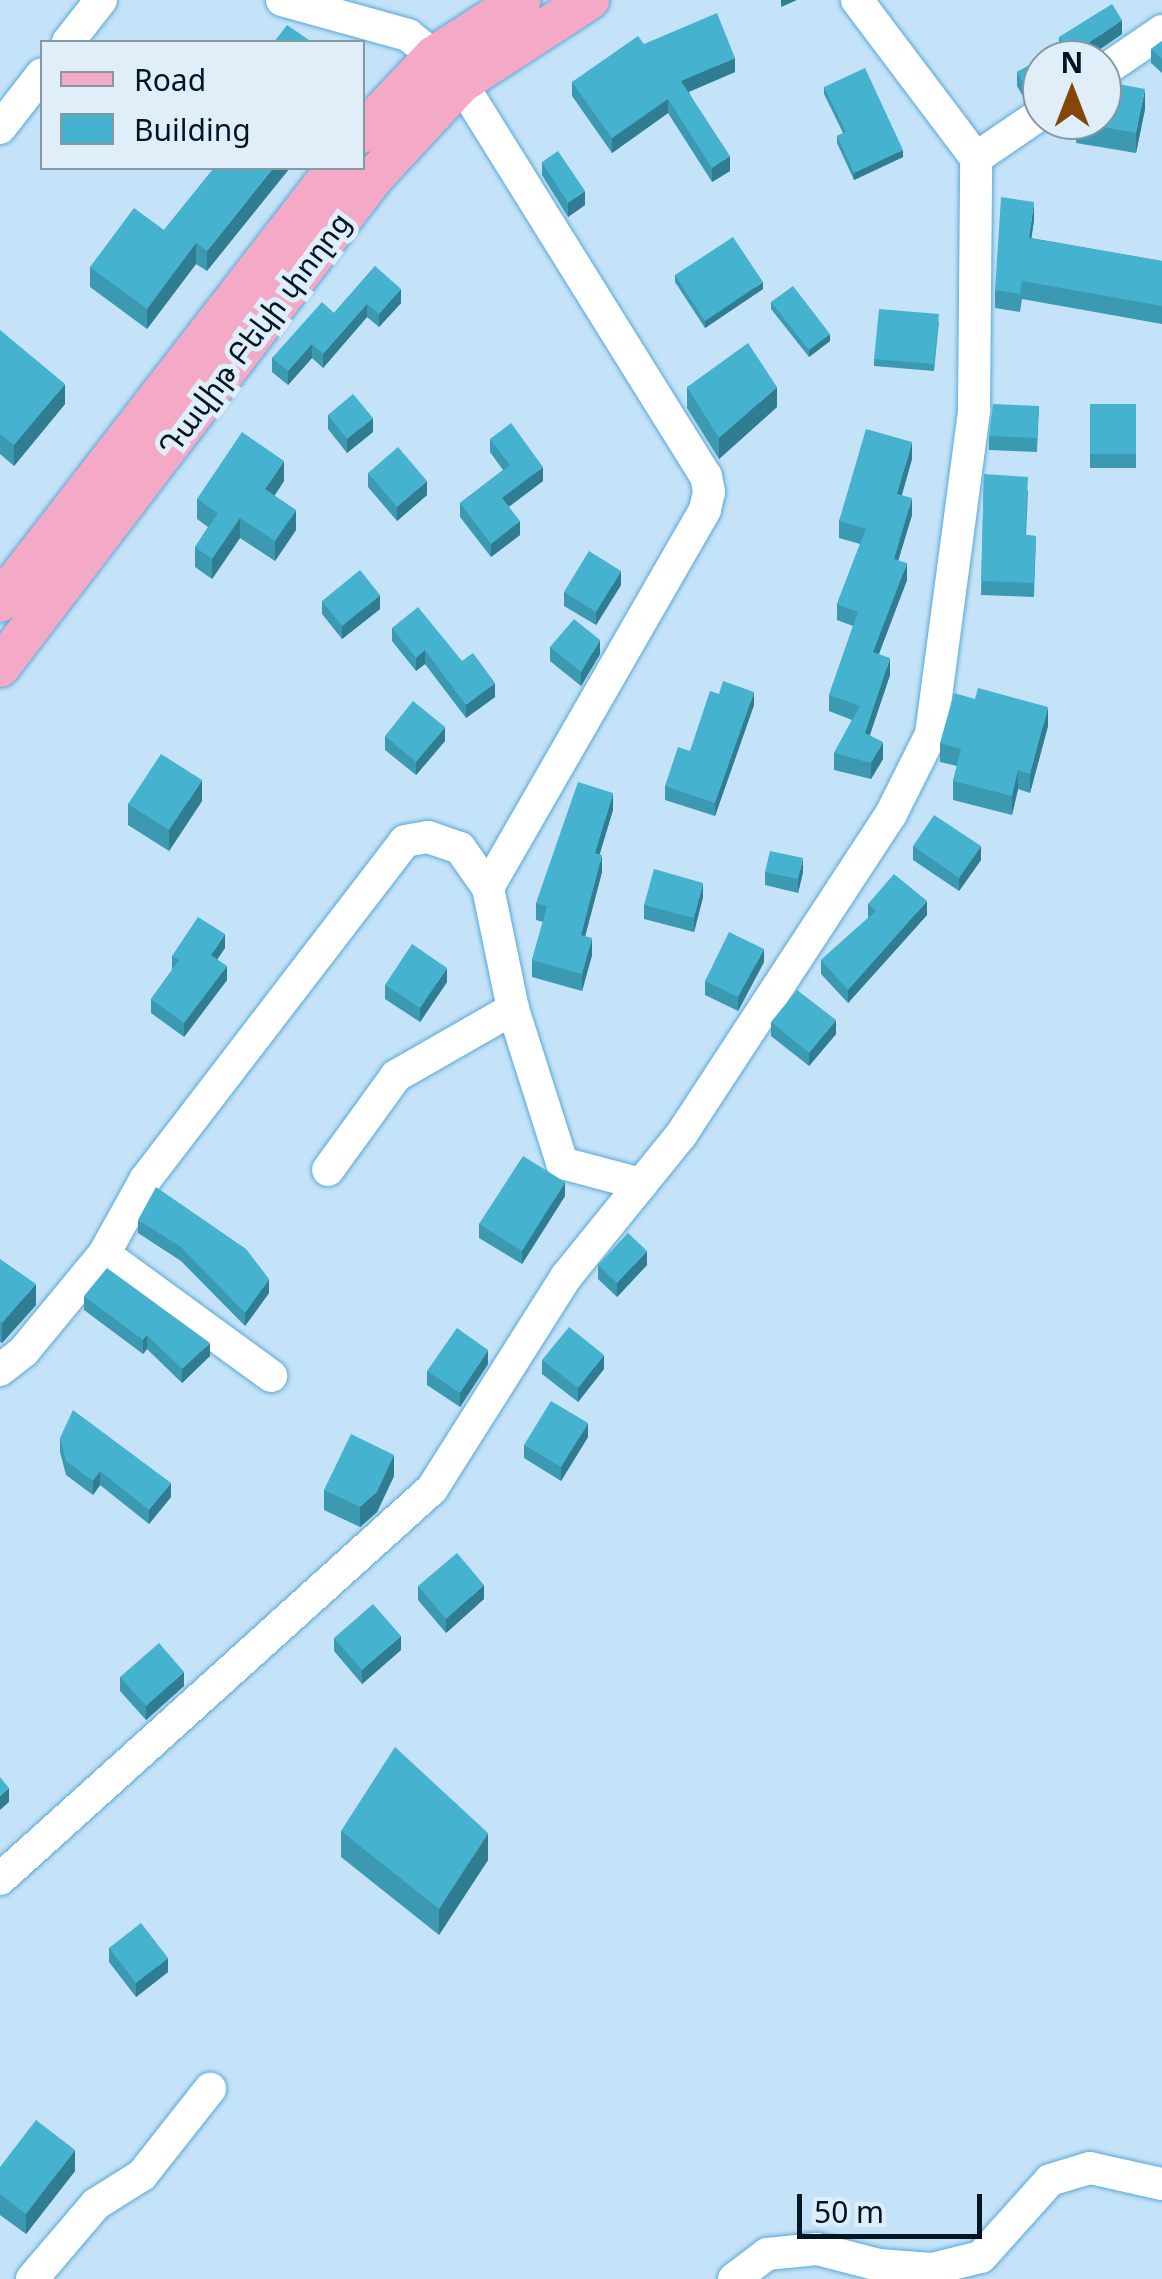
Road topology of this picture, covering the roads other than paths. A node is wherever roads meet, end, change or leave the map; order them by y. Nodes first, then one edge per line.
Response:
1 (101, 0) edge
2 (282, 0) edge
3 (520, 0) edge
4 (589, 0) edge
5 (858, 0) edge
6 (1162, 31) edge
7 (70, 40) edge
8 (1122, 58) edge
9 (447, 69) junction
10 (40, 77) edge
11 (1022, 127) edge
12 (0, 128) edge
13 (365, 132) edge
14 (976, 158) junction
15 (334, 170) edge
16 (0, 602) edge
17 (0, 667) edge
18 (488, 888) junction
19 (514, 1009) junction
20 (328, 1170) dead end
21 (642, 1184) junction
22 (104, 1254) junction
23 (0, 1370) edge
24 (271, 1376) dead end
25 (0, 1879) edge
26 (210, 2089) dead end
27 (1162, 2184) edge
28 (32, 2279) edge
29 (734, 2279) edge

1 - 7 street
2 - 9 street
3 - 9 main road, Դավիթ Բեկի փողոց
4 - 9 main road, Դավիթ Բեկի փողոց
5 - 14 street
6 - 8 street
9 - 13 main road, Դավիթ Բեկի փողոց
9 - 17 main road, Դավիթ Բեկի փողոց
9 - 18 street
10 - 12 street
11 - 14 street
14 - 21 street
15 - 16 main road, Դավիթ Բեկի փողոց
18 - 19 street
18 - 22 street
19 - 20 street
19 - 21 street
21 - 25 street
22 - 23 street
22 - 24 street
26 - 28 street
27 - 29 street

